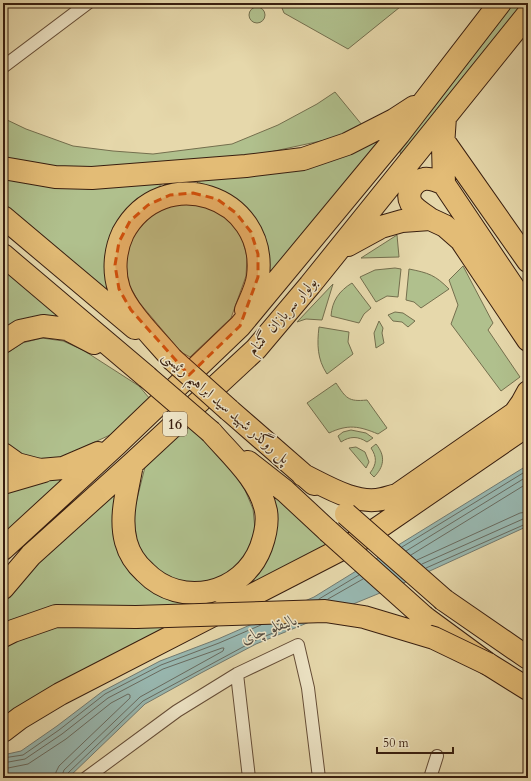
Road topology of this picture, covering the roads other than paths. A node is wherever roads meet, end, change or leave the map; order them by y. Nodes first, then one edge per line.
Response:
1 (88, 3) edge
2 (500, 3) edge
3 (528, 14) edge
4 (3, 67) edge
5 (422, 102) junction
6 (445, 117) junction
7 (443, 140) junction
8 (3, 168) edge
9 (444, 184) junction
10 (3, 217) edge
11 (430, 219) junction
12 (338, 251) junction
13 (3, 255) edge
14 (528, 262) edge
15 (521, 283) edge
16 (528, 309) edge
17 (240, 326) junction
18 (528, 340) edge
19 (3, 342) edge
20 (172, 359) junction
21 (147, 377) junction
22 (210, 392) junction
23 (528, 392) edge
24 (528, 426) edge
25 (211, 432) junction
26 (116, 445) junction
27 (3, 454) edge
28 (132, 464) junction
29 (51, 469) junction
30 (303, 475) junction
31 (3, 483) edge
32 (397, 515) junction
33 (3, 549) edge
34 (3, 588) edge
35 (3, 636) edge
36 (528, 658) edge
37 (488, 664) junction
38 (237, 674) junction
39 (528, 689) edge
40 (3, 731) edge
41 (437, 756) dead end
42 (86, 778) edge
43 (249, 778) edge
44 (319, 778) edge
45 (430, 778) edge

1 - 4 street
2 - 5 highway, بولوار سربازان گمنام
3 - 6 highway, بولوار سربازان گمنام
5 - 8 highway
5 - 17 highway, بولوار سربازان گمنام
6 - 7 highway
6 - 12 highway, بولوار سربازان گمنام
7 - 9 highway
7 - 14 highway
9 - 11 highway
9 - 15 highway
10 - 20 highway, پل روگذر شهید سید ابراهیم رئیسی
11 - 12 highway
11 - 18 highway
12 - 22 highway, بولوار سربازان گمنام / 16
13 - 21 highway, پل روگذر شهید سید ابراهیم رئیسی
15 - 16 highway
17 - 20 highway
17 - 26 highway, بولوار سربازان گمنام
19 - 21 highway
20 - 30 highway, پل روگذر شهید سید ابراهیم رئیسی, bridge
21 - 25 highway, پل روگذر شهید سید ابراهیم رئیسی, bridge
22 - 28 highway, بولوار سربازان گمنام / 16
22 - 32 highway
23 - 30 highway
24 - 32 highway
25 - 28 highway
25 - 37 highway, پل روگذر شهید سید ابراهیم رئیسی, bridge
26 - 29 highway
26 - 33 highway, بولوار سربازان گمنام
27 - 29 highway
28 - 34 highway, بولوار سربازان گمنام / 16
29 - 31 highway
30 - 36 highway, پل روگذر شهید سید ابراهیم رئیسی, bridge
32 - 40 highway
35 - 37 highway, bridge
37 - 39 highway
38 - 42 street
38 - 43 street
38 - 44 street
41 - 45 street

